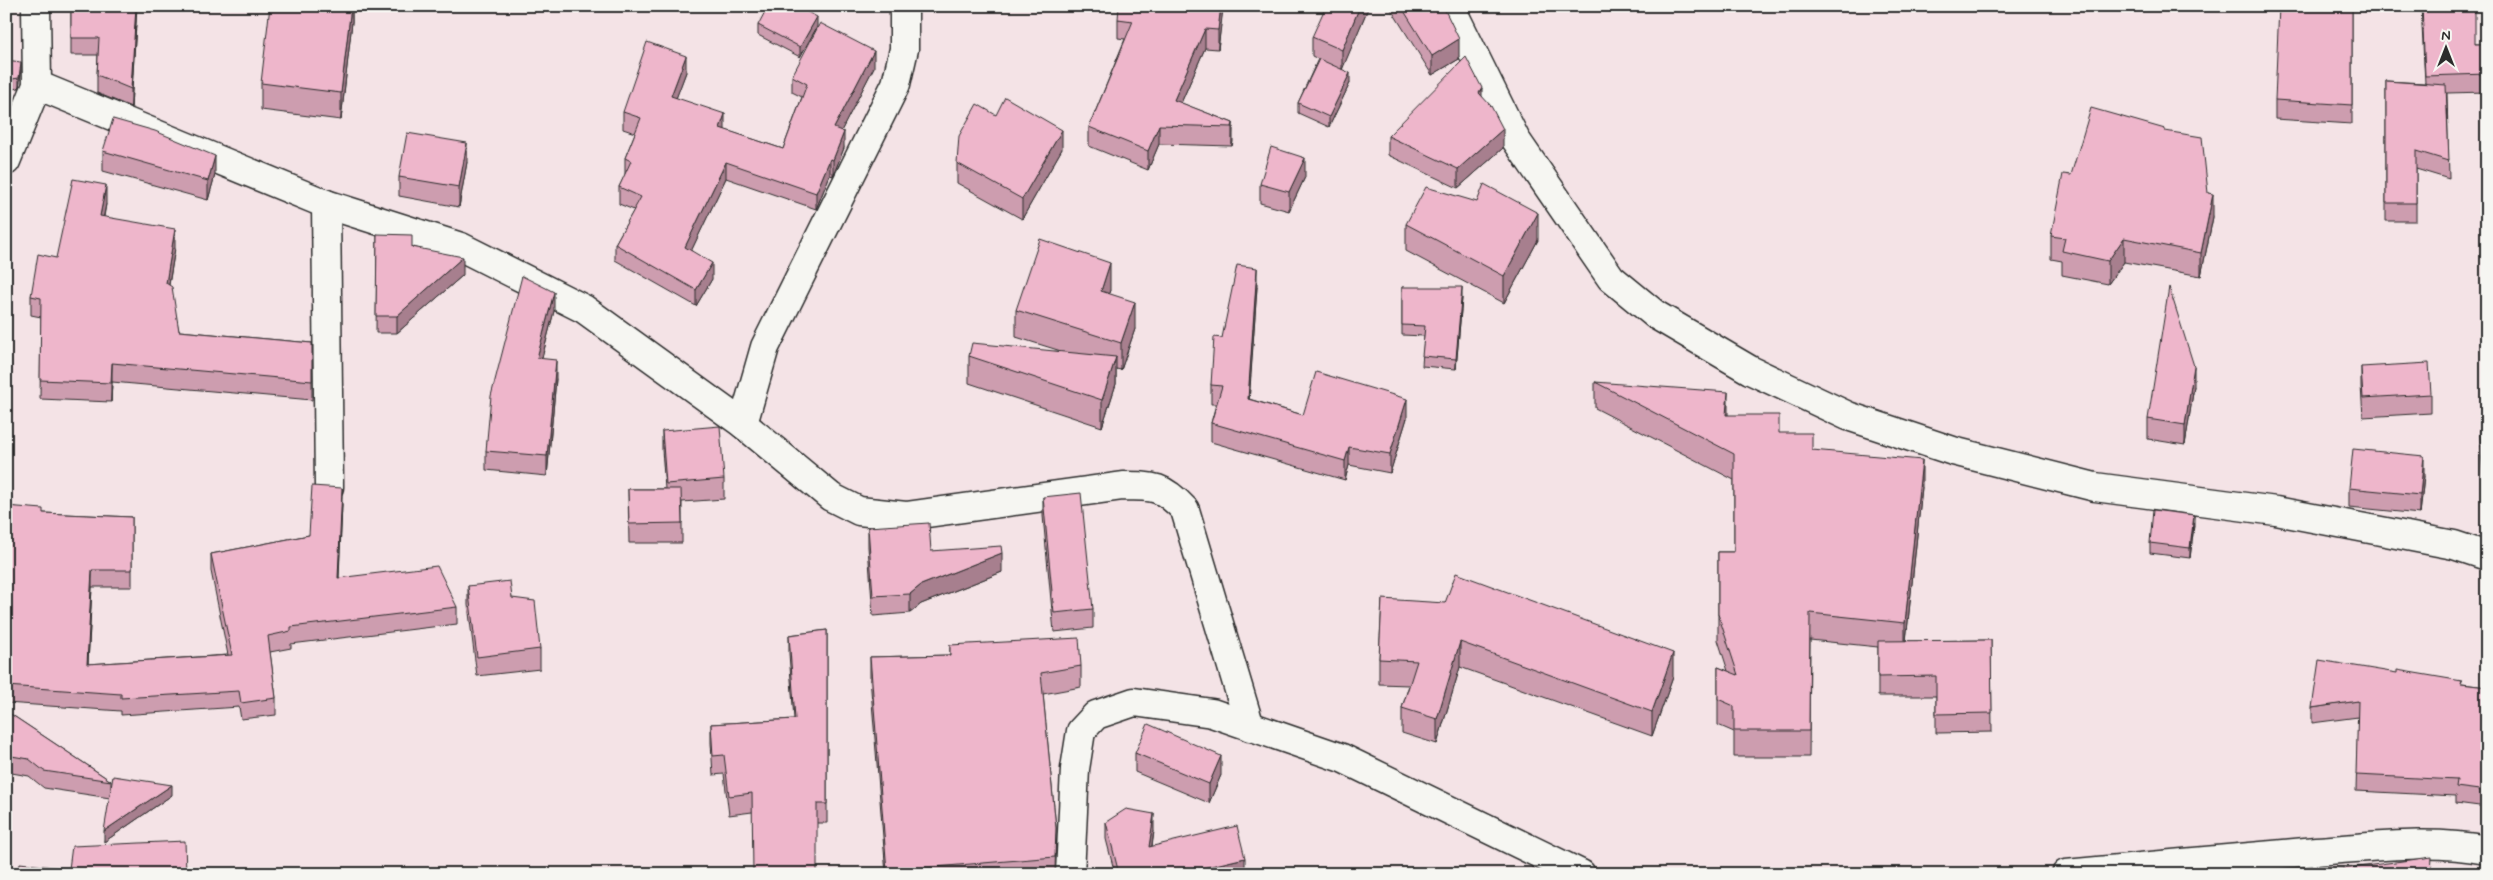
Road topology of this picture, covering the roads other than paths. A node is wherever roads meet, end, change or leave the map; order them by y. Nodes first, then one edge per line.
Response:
1 (36, 6) edge
2 (904, 6) edge
3 (1450, 6) edge
4 (37, 85) junction
5 (6, 161) edge
6 (326, 204) junction
7 (743, 424) junction
8 (329, 487) edge
9 (2487, 556) edge
10 (1250, 727) junction
11 (2487, 850) edge
12 (1070, 874) edge
13 (1581, 874) edge
14 (2066, 874) edge

1 - 4 street
2 - 7 street
3 - 9 street
4 - 5 street
4 - 6 street
6 - 7 street
6 - 8 street
7 - 10 street
10 - 12 street
10 - 13 street
11 - 14 street

